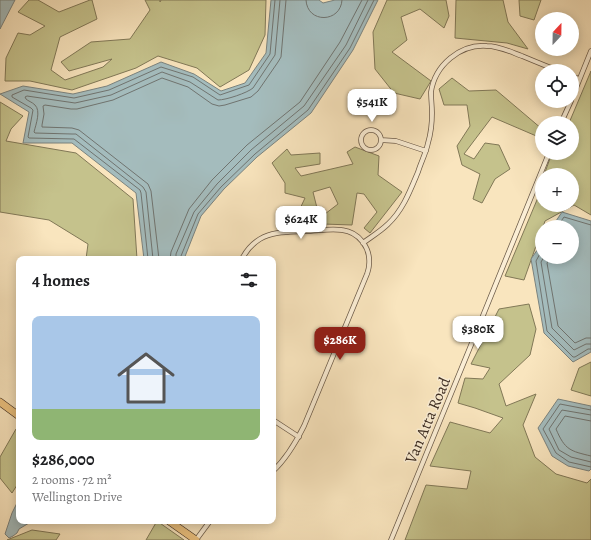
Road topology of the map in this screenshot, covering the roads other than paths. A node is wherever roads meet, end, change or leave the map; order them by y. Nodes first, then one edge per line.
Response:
1 (591, 51) edge
2 (541, 64) edge
3 (580, 79) edge
4 (381, 140) junction
5 (426, 151) junction
6 (546, 160) edge
7 (363, 242) junction
8 (244, 256) edge
9 (0, 402) edge
10 (16, 414) edge
11 (276, 422) edge
12 (299, 437) junction
13 (276, 468) edge
14 (173, 524) edge
15 (208, 524) edge
16 (196, 540) edge
17 (391, 540) edge

1 - 3 street
2 - 5 street
4 - 4 street
4 - 5 street
5 - 7 street
6 - 17 street, Van Atta Road
7 - 8 street
7 - 12 street
9 - 10 main road
11 - 12 street
12 - 13 street
14 - 16 main road
15 - 16 street

